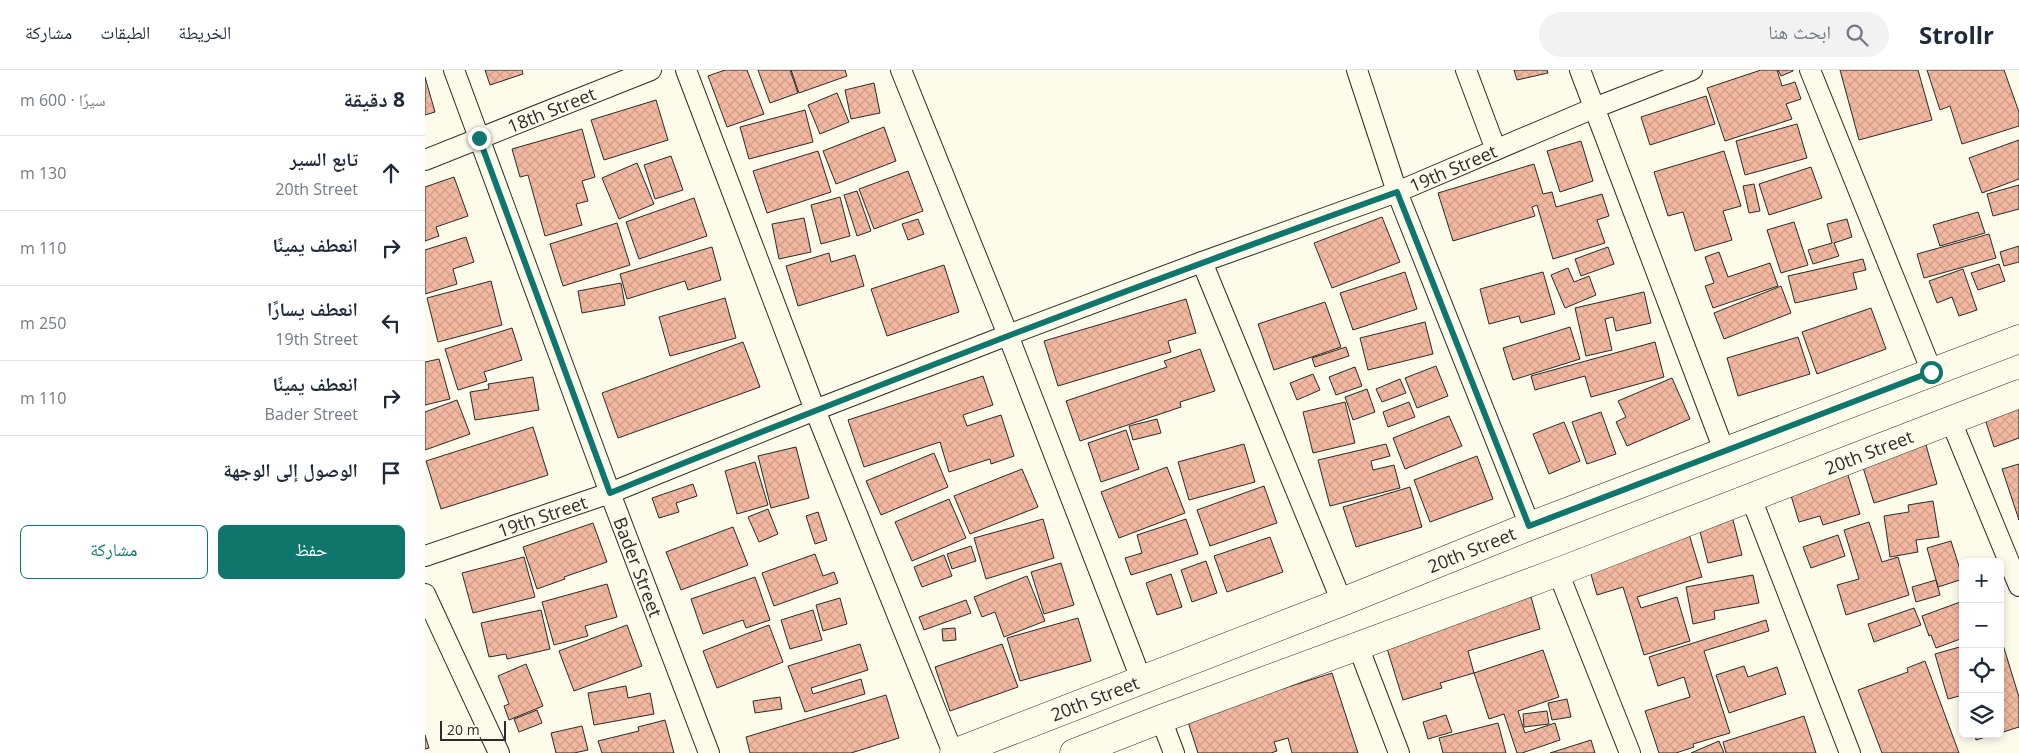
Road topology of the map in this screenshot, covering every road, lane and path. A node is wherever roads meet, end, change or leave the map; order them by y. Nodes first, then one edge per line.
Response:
1 (454, 70) edge
2 (651, 70) edge
3 (686, 70) edge
4 (901, 70) edge
5 (1357, 70) edge
6 (1466, 70) edge
7 (1580, 70) edge
8 (1692, 70) edge
9 (1810, 70) edge
10 (1594, 108) junction
11 (479, 138) junction
12 (1496, 150) junction
13 (425, 160) edge
14 (1397, 192) junction
15 (1202, 262) junction
16 (1008, 335) junction
17 (2019, 338) edge
18 (1931, 372) junction
19 (2019, 394) edge
20 (815, 410) junction
21 (1951, 421) junction
22 (1725, 453) junction
23 (610, 493) junction
24 (1751, 498) junction
25 (1529, 526) junction
26 (425, 556) edge
27 (1558, 572) junction
28 (2019, 586) edge
29 (425, 594) edge
30 (1342, 602) junction
31 (1358, 646) junction
32 (1141, 679) junction
33 (1161, 719) junction
34 (499, 753) edge
35 (709, 753) edge
36 (954, 753) edge
37 (1074, 753) edge
38 (1174, 753) edge
39 (1399, 753) edge
40 (1630, 753) edge
41 (1850, 753) edge

1 - 11 street, Bader Street
2 - 11 street, 18th Street
3 - 20 street
4 - 16 street
5 - 14 street
6 - 12 street
7 - 10 street
8 - 10 street, 19th Street
9 - 18 street
10 - 12 street, 19th Street
10 - 22 street
11 - 13 street, 18th Street
11 - 23 street, Bader Street
12 - 14 street, 19th Street
14 - 15 street, 19th Street
14 - 25 street
15 - 16 street, 19th Street
15 - 30 street
16 - 20 street, 19th Street
16 - 32 street
17 - 18 street, 20th Street
18 - 22 street, 20th Street
19 - 21 street, 20th Street
20 - 23 street, 19th Street
20 - 36 street
21 - 24 street, 20th Street
21 - 28 street
22 - 25 street, 20th Street
23 - 26 street, 19th Street
23 - 35 street, Bader Street
24 - 27 street, 20th Street
24 - 41 street
25 - 30 street, 20th Street
27 - 31 street, 20th Street
27 - 40 street
29 - 34 street
30 - 32 street, 20th Street
31 - 33 street, 20th Street
31 - 39 street
32 - 36 street, 20th Street
33 - 37 street, 20th Street
33 - 38 street

